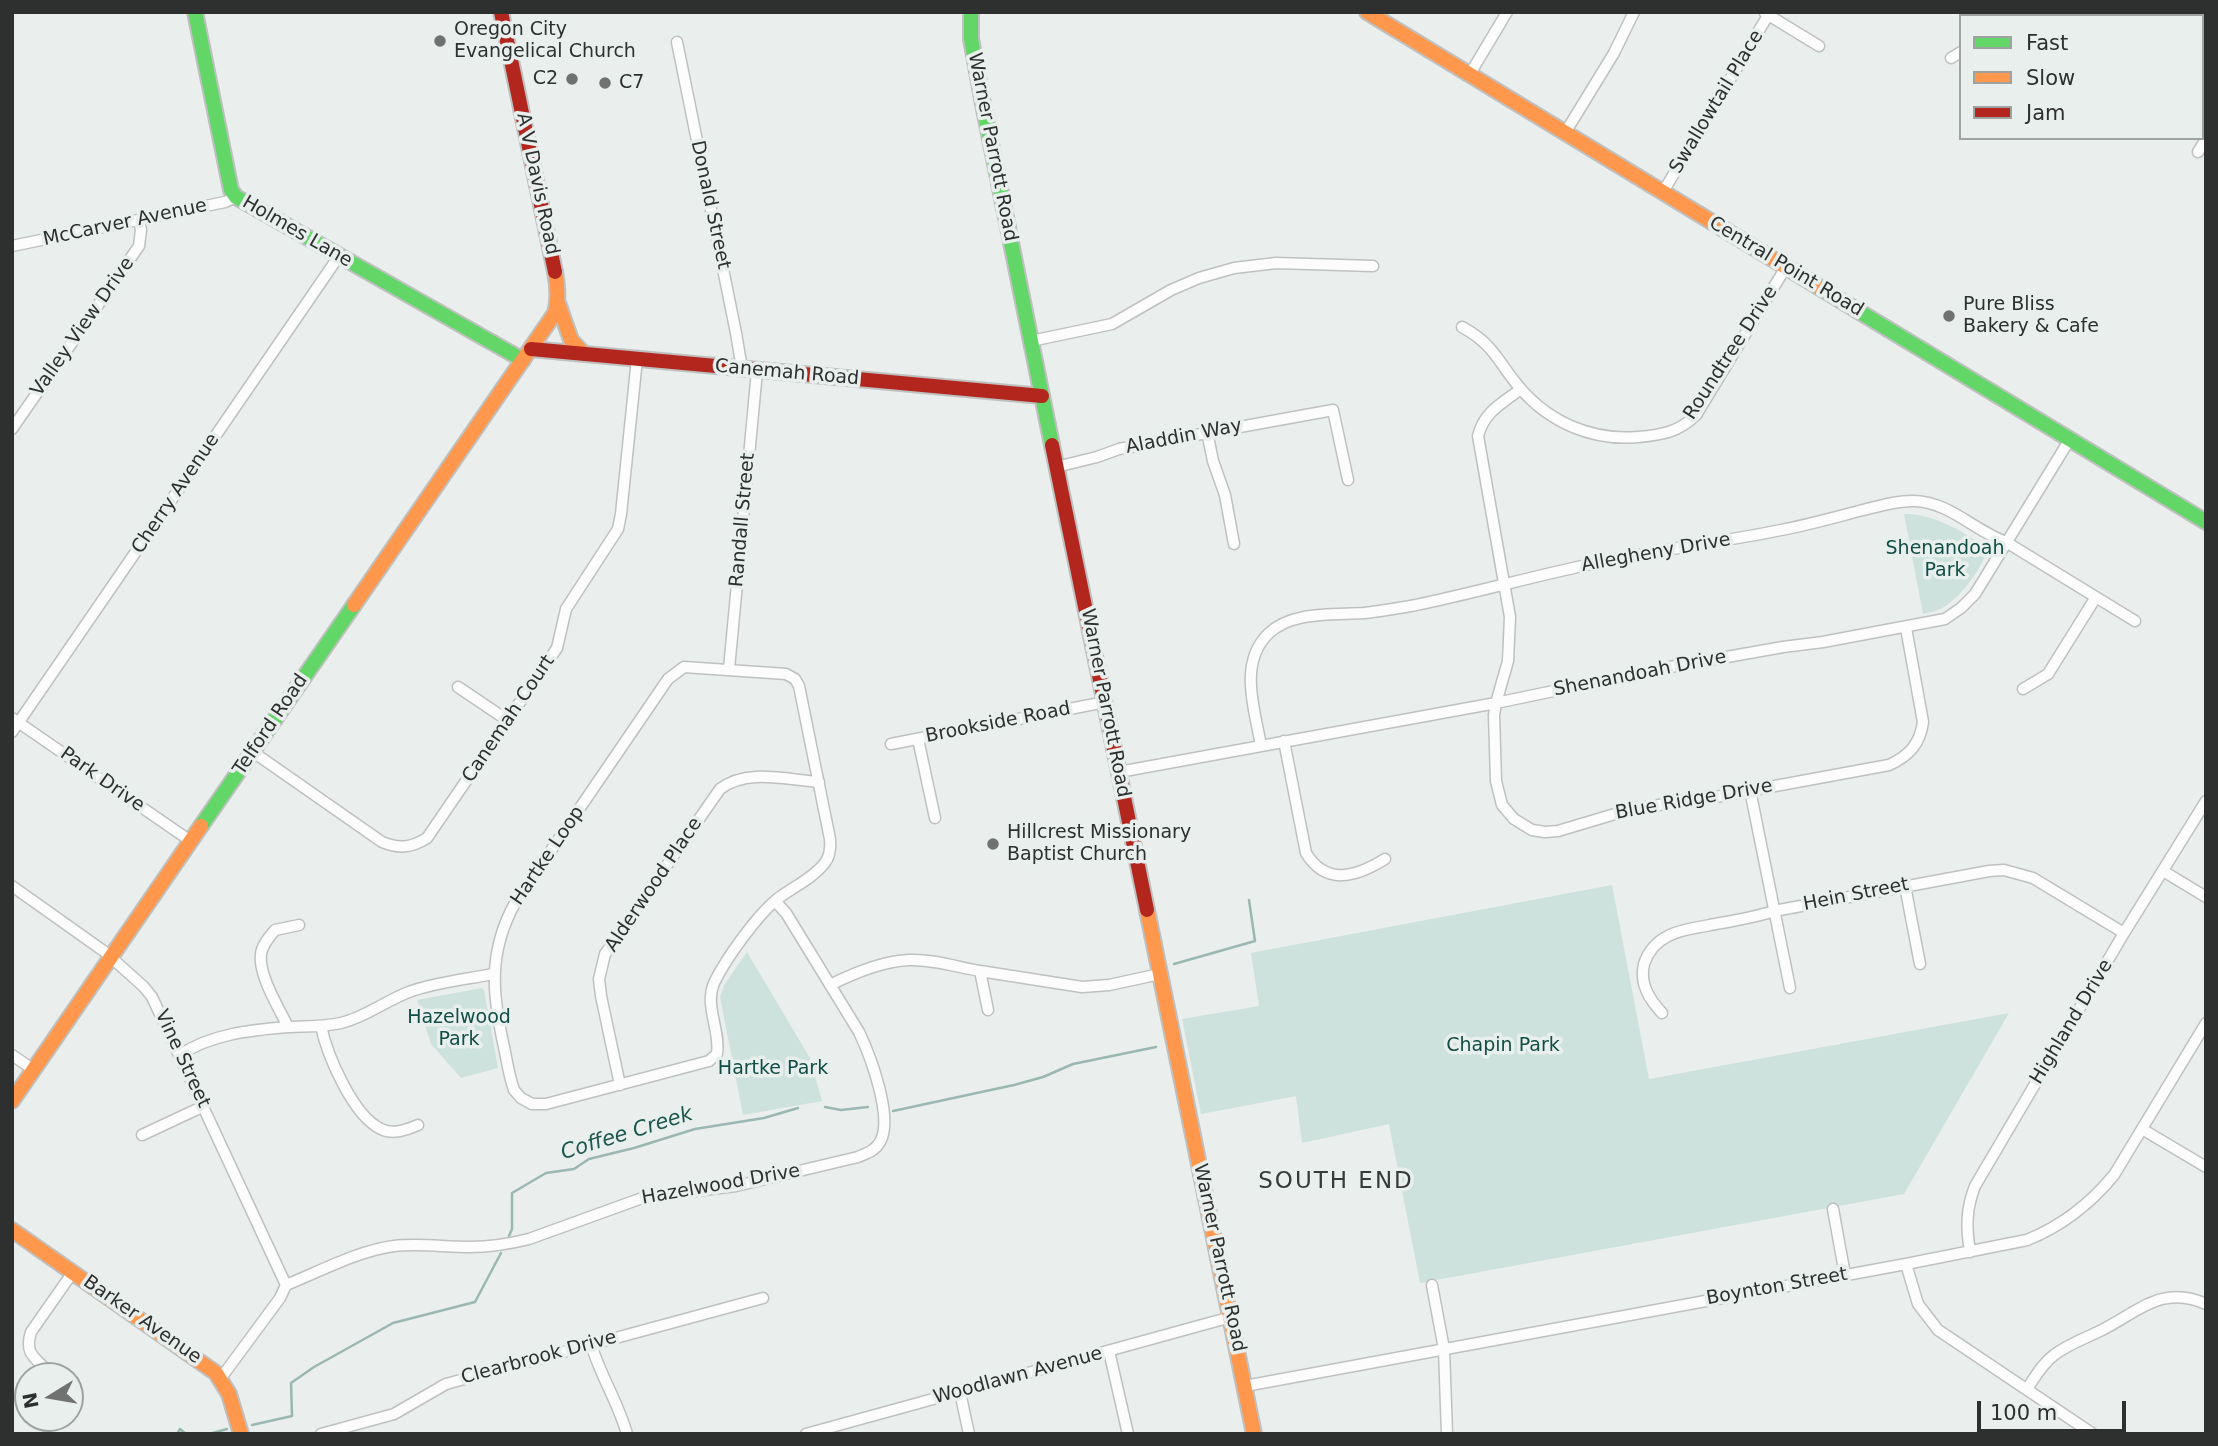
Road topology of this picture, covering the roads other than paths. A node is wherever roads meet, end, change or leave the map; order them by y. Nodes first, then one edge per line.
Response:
1 (195, 12) edge
2 (501, 12) edge
3 (971, 12) edge
4 (1367, 12) edge
5 (1507, 12) edge
6 (1634, 12) edge
7 (1768, 13) edge
8 (677, 42) dead end
9 (1819, 46) dead end
10 (1470, 74) junction
11 (1565, 133) junction
12 (2206, 139) edge
13 (2197, 152) dead end
14 (1663, 192) junction
15 (236, 197) junction
16 (139, 220) junction
17 (12, 246) edge
18 (339, 256) junction
19 (1373, 266) dead end
20 (1786, 267) junction
21 (558, 303) junction
22 (1462, 327) dead end
23 (1031, 341) junction
24 (584, 354) junction
25 (527, 355) junction
26 (637, 359) junction
27 (749, 370) junction
28 (1521, 389) junction
29 (1042, 396) junction
30 (12, 429) edge
31 (1207, 432) junction
32 (2070, 439) junction
33 (1056, 467) junction
34 (1348, 480) dead end
35 (2206, 523) edge
36 (2006, 542) junction
37 (1234, 544) dead end
38 (1504, 584) junction
39 (2096, 597) junction
40 (2135, 621) dead end
41 (1906, 628) junction
42 (729, 669) junction
43 (458, 687) dead end
44 (2024, 690) dead end
45 (1105, 702) junction
46 (1496, 704) junction
47 (16, 720) edge
48 (507, 720) junction
49 (12, 732) edge
50 (918, 739) junction
51 (1284, 741) junction
52 (891, 744) dead end
53 (1261, 746) junction
54 (253, 752) junction
55 (1119, 772) junction
56 (819, 782) junction
57 (1750, 790) junction
58 (2206, 801) edge
59 (935, 818) dead end
60 (192, 842) junction
61 (1385, 859) dead end
62 (2163, 871) junction
63 (12, 886) edge
64 (1905, 886) junction
65 (2206, 897) edge
66 (775, 901) junction
67 (1774, 911) junction
68 (299, 925) dead end
69 (2124, 933) junction
70 (112, 959) junction
71 (1920, 964) dead end
72 (980, 971) junction
73 (493, 974) junction
74 (1160, 974) junction
75 (830, 985) junction
76 (1790, 988) dead end
77 (988, 1010) dead end
78 (1662, 1013) dead end
79 (2206, 1023) edge
80 (321, 1026) junction
81 (288, 1027) junction
82 (12, 1055) edge
83 (180, 1055) junction
84 (34, 1070) junction
85 (620, 1085) junction
86 (12, 1101) edge
87 (204, 1106) junction
88 (418, 1125) dead end
89 (2142, 1129) junction
90 (142, 1135) dead end
91 (2206, 1167) edge
92 (1833, 1209) dead end
93 (12, 1230) edge
94 (1970, 1252) junction
95 (1906, 1264) junction
96 (73, 1272) junction
97 (1845, 1275) junction
98 (286, 1285) junction
99 (1432, 1285) dead end
100 (763, 1298) dead end
101 (2206, 1304) edge
102 (1231, 1317) junction
103 (591, 1344) junction
104 (1444, 1349) junction
105 (1110, 1351) junction
106 (38, 1362) edge
107 (221, 1378) junction
108 (1244, 1385) junction
109 (2026, 1389) junction
110 (960, 1392) junction
111 (241, 1434) edge
112 (321, 1434) edge
113 (627, 1434) edge
114 (806, 1434) edge
115 (970, 1434) edge
116 (1128, 1434) edge
117 (1254, 1434) edge
118 (1447, 1434) edge
119 (2093, 1434) edge

1 - 15 street, Holmes Lane
2 - 21 street, A V Davis Road
3 - 23 street, Warner Parrott Road
4 - 10 street, Central Point Road
5 - 10 street
6 - 11 street
7 - 9 street
7 - 14 street, Swallowtail Place
8 - 27 street, Donald Street
10 - 11 street, Central Point Road
11 - 14 street, Central Point Road
12 - 13 street
14 - 20 street, Central Point Road
15 - 16 street, McCarver Avenue
15 - 18 street, Holmes Lane
16 - 17 street, McCarver Avenue
16 - 30 street, Valley View Drive
18 - 25 street, Holmes Lane
18 - 47 street, Cherry Avenue
19 - 23 street
20 - 28 street, Roundtree Drive
20 - 32 street, Central Point Road
21 - 24 street, A V Davis Road
21 - 25 street
22 - 28 street, Roundtree Drive
23 - 29 street, Warner Parrott Road
24 - 25 street, Canemah Road
24 - 26 street, Canemah Road
25 - 54 street, Telford Road
26 - 27 street, Canemah Road
26 - 48 street, Canemah Court
27 - 29 street, Canemah Road
27 - 42 street, Randall Street
28 - 38 street, Blue Ridge Drive
29 - 33 street, Warner Parrott Road
31 - 33 street, Aladdin Way
31 - 34 street, Aladdin Way
31 - 37 street
32 - 35 street, Central Point Road
32 - 36 street, Shenandoah Drive
33 - 45 street, Warner Parrott Road
36 - 38 street, Allegheny Drive
36 - 39 street, Allegheny Drive
36 - 41 street, Shenandoah Drive
38 - 46 street, Blue Ridge Drive
38 - 53 street, Allegheny Drive
39 - 40 street, Allegheny Drive
39 - 44 street
41 - 46 street, Shenandoah Drive
41 - 57 street, Blue Ridge Drive
42 - 56 street, Hartke Loop
42 - 73 street, Hartke Loop
43 - 48 street
45 - 50 street, Brookside Road
45 - 55 street, Warner Parrott Road
46 - 51 street, Shenandoah Drive
46 - 57 street, Blue Ridge Drive
47 - 49 street, Cherry Avenue
47 - 60 street, Park Drive
48 - 54 street, Canemah Court
50 - 52 street, Brookside Road
50 - 59 street
51 - 53 street, Shenandoah Drive
51 - 61 street
53 - 55 street, Shenandoah Drive
54 - 60 street, Telford Road
55 - 74 street, Warner Parrott Road
56 - 66 street, Hartke Loop
56 - 85 street, Alderwood Place
57 - 67 street
58 - 62 street, Highland Drive
60 - 70 street, Telford Road
62 - 65 street
62 - 69 street, Highland Drive
63 - 70 street, Vine Street
64 - 67 street, Hein Street
64 - 69 street, Hein Street
64 - 71 street
66 - 75 street, Hazelwood Drive
66 - 85 street, Hartke Loop
67 - 76 street
67 - 78 street, Hein Street
68 - 81 street
69 - 94 street, Highland Drive
70 - 83 street, Vine Street
70 - 84 street, Telford Road
72 - 74 street
72 - 75 street
72 - 77 street
73 - 80 street
73 - 85 street, Hartke Loop
74 - 102 street, Warner Parrott Road
75 - 98 street, Hazelwood Drive
79 - 89 street, Boynton Street
80 - 81 street
80 - 88 street
81 - 83 street
82 - 84 street
83 - 87 street, Vine Street
84 - 86 street, Telford Road
87 - 90 street
87 - 98 street, Vine Street
89 - 91 street
89 - 94 street, Boynton Street
92 - 97 street
93 - 96 street, Barker Avenue
94 - 95 street, Boynton Street
95 - 97 street, Boynton Street
95 - 109 street
96 - 106 street
96 - 107 street, Barker Avenue
97 - 104 street, Boynton Street
98 - 107 street
99 - 104 street
100 - 103 street, Clearbrook Drive
101 - 109 street
102 - 105 street, Woodlawn Avenue
102 - 108 street, Warner Parrott Road
103 - 112 street, Clearbrook Drive
103 - 113 street
104 - 108 street, Boynton Street
104 - 118 street
105 - 110 street, Woodlawn Avenue
105 - 116 street
107 - 111 street, Barker Avenue
108 - 117 street, Warner Parrott Road
109 - 119 street
110 - 114 street, Woodlawn Avenue
110 - 115 street

